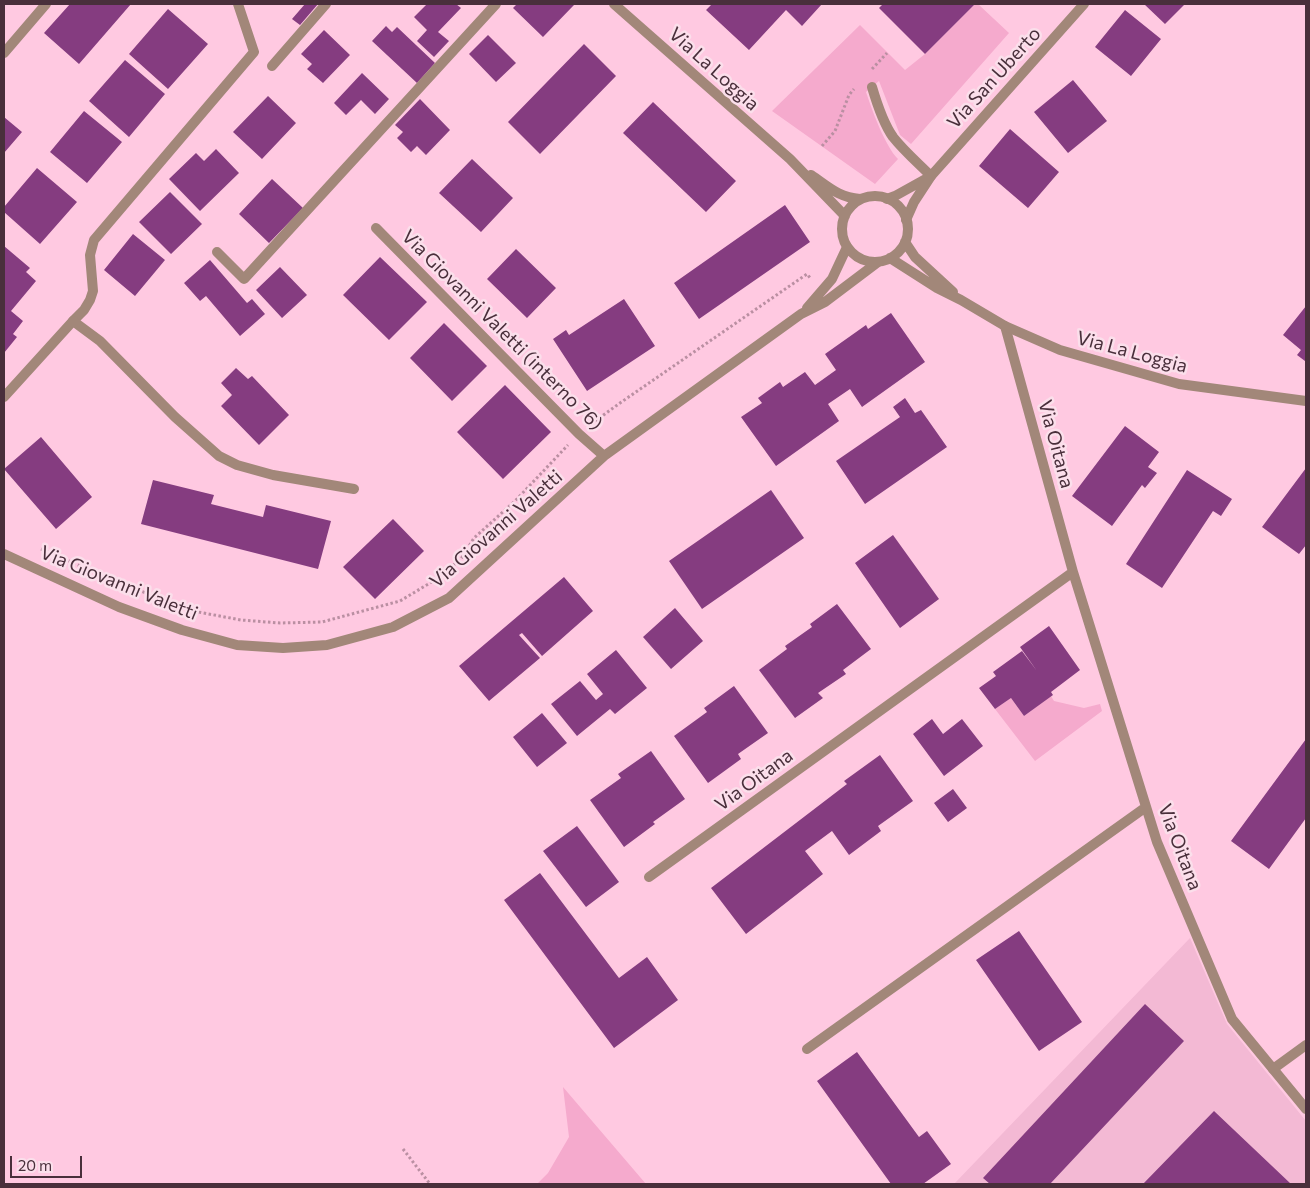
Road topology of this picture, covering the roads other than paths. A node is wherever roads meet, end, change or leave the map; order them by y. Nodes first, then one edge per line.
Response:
1 (46, 4) edge
2 (238, 4) edge
3 (326, 4) edge
4 (496, 4) edge
5 (614, 4) edge
6 (1084, 4) edge
7 (4, 53) edge
8 (272, 66) dead end
9 (872, 87) dead end
10 (790, 160) junction
11 (931, 176) junction
12 (887, 198) junction
13 (860, 199) junction
14 (844, 216) junction
15 (906, 220) junction
16 (376, 228) dead end
17 (905, 242) junction
18 (847, 247) junction
19 (217, 252) dead end
20 (890, 258) junction
21 (878, 262) junction
22 (961, 300) junction
23 (801, 314) junction
24 (73, 321) junction
25 (1005, 326) junction
26 (4, 396) edge
27 (1306, 402) edge
28 (604, 456) junction
29 (354, 489) dead end
30 (4, 554) edge
31 (1073, 572) junction
32 (1146, 807) junction
33 (649, 877) dead end
34 (1306, 1045) edge
35 (807, 1049) dead end
36 (1274, 1069) junction
37 (1306, 1109) edge

1 - 7 street
2 - 24 street
3 - 8 street
4 - 19 street
5 - 10 street, Via La Loggia
6 - 11 street, Via San Uberto
9 - 11 street
10 - 13 street, Via La Loggia
10 - 14 street, Via La Loggia
11 - 12 street, Via San Uberto
11 - 15 street, Via San Uberto
12 - 13 street, Via La Loggia
12 - 15 street
13 - 14 street
14 - 18 street
15 - 17 street
16 - 28 street, Via Giovanni Valetti (interno 76)
17 - 20 street
17 - 22 street, Via La Loggia
18 - 21 street
18 - 23 street, Via Giovanni Valetti
20 - 21 street
20 - 22 street, Via La Loggia
21 - 23 street, Via Giovanni Valetti
22 - 25 street, Via La Loggia
23 - 28 street, Via Giovanni Valetti
24 - 26 street
24 - 29 street
25 - 27 street, Via La Loggia
25 - 31 street, Via Oitana
28 - 30 street, Via Giovanni Valetti
31 - 32 street, Via Oitana
31 - 33 street, Via Oitana
32 - 35 street
32 - 36 street, Via Oitana
34 - 36 street
36 - 37 street, Via Oitana

